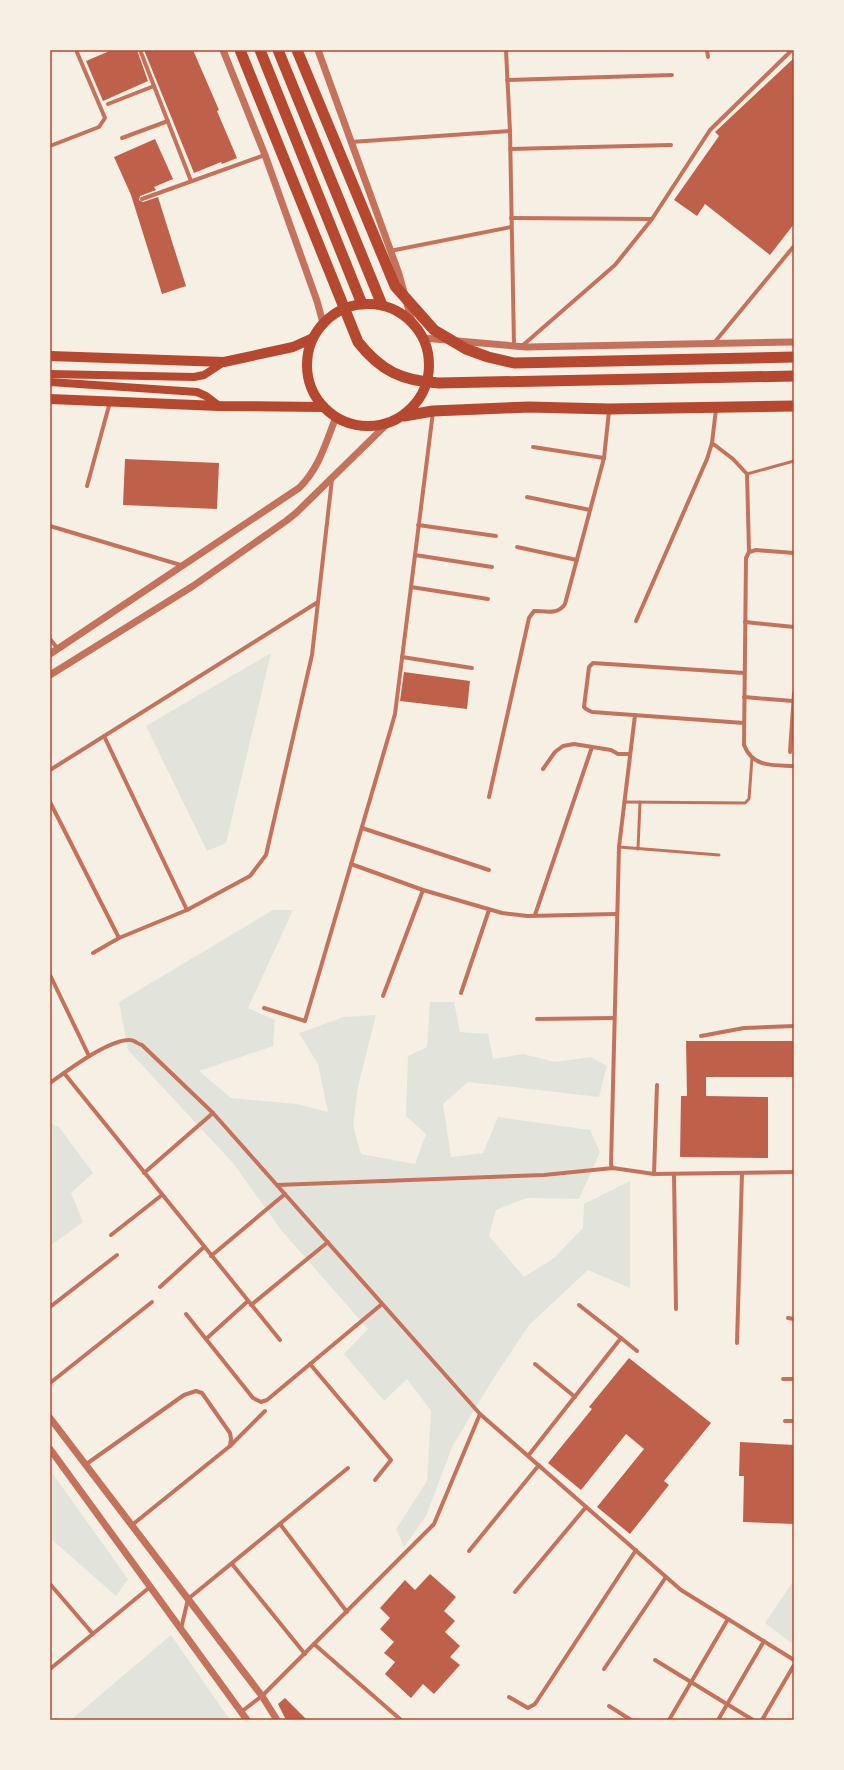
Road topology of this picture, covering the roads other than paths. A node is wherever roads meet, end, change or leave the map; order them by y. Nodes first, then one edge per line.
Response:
1 (76, 50) edge
2 (140, 50) edge
3 (223, 50) edge
4 (240, 50) edge
5 (260, 50) edge
6 (278, 50) edge
7 (297, 50) edge
8 (318, 50) edge
9 (506, 50) edge
10 (707, 50) edge
11 (792, 50) edge
12 (708, 57) dead end
13 (672, 75) dead end
14 (507, 80) junction
15 (154, 86) junction
16 (108, 104) dead end
17 (168, 121) junction
18 (510, 132) junction
19 (122, 138) dead end
20 (351, 142) junction
21 (671, 145) dead end
22 (50, 146) edge
23 (510, 150) junction
24 (265, 155) junction
25 (191, 181) junction
26 (142, 198) dead end
27 (511, 218) junction
28 (652, 219) junction
29 (512, 227) junction
30 (794, 246) edge
31 (390, 251) junction
32 (362, 304) junction
33 (382, 305) junction
34 (412, 322) junction
35 (323, 323) junction
36 (313, 338) junction
37 (423, 338) junction
38 (794, 342) edge
39 (714, 343) junction
40 (514, 345) junction
41 (522, 346) junction
42 (50, 356) edge
43 (794, 357) edge
44 (224, 362) junction
45 (50, 374) edge
46 (794, 376) edge
47 (50, 382) edge
48 (50, 399) edge
49 (110, 402) junction
50 (219, 406) junction
51 (794, 406) edge
52 (323, 407) junction
53 (716, 407) junction
54 (609, 409) junction
55 (433, 411) junction
56 (404, 416) junction
57 (336, 417) junction
58 (387, 424) junction
59 (712, 443) junction
60 (533, 447) dead end
61 (604, 458) junction
62 (794, 461) edge
63 (747, 474) junction
64 (332, 478) junction
65 (87, 486) dead end
66 (527, 497) dead end
67 (590, 510) junction
68 (418, 525) junction
69 (50, 526) edge
70 (496, 536) dead end
71 (517, 547) dead end
72 (750, 552) junction
73 (794, 553) edge
74 (414, 555) junction
75 (577, 560) junction
76 (184, 566) junction
77 (492, 566) dead end
78 (411, 587) junction
79 (488, 599) dead end
80 (318, 602) junction
81 (636, 621) dead end
82 (745, 622) junction
83 (794, 627) edge
84 (50, 638) edge
85 (58, 649) junction
86 (50, 654) edge
87 (402, 657) junction
88 (472, 668) dead end
89 (744, 673) junction
90 (50, 675) edge
91 (794, 693) edge
92 (744, 697) junction
93 (793, 701) edge
94 (635, 715) junction
95 (744, 723) junction
96 (104, 736) junction
97 (592, 747) junction
98 (790, 752) dead end
99 (630, 754) junction
100 (752, 758) junction
101 (794, 766) edge
102 (543, 769) dead end
103 (50, 770) edge
104 (489, 797) dead end
105 (50, 802) edge
106 (624, 802) junction
107 (640, 802) junction
108 (362, 828) junction
109 (619, 847) junction
110 (638, 849) junction
111 (719, 855) dead end
112 (351, 864) junction
113 (489, 870) dead end
114 (422, 890) junction
115 (187, 910) junction
116 (489, 910) junction
117 (616, 914) junction
118 (535, 915) junction
119 (119, 938) junction
120 (93, 953) dead end
121 (50, 975) edge
122 (461, 993) dead end
123 (383, 996) dead end
124 (264, 1008) dead end
125 (614, 1018) junction
126 (537, 1019) dead end
127 (794, 1026) edge
128 (701, 1036) dead end
129 (89, 1056) junction
130 (64, 1073) junction
131 (50, 1083) edge
132 (657, 1085) dead end
133 (213, 1113) junction
134 (613, 1168) junction
135 (794, 1172) edge
136 (144, 1173) junction
137 (742, 1173) junction
138 (654, 1174) junction
139 (674, 1174) junction
140 (277, 1185) junction
141 (285, 1194) junction
142 (162, 1195) junction
143 (111, 1235) dead end
144 (328, 1242) junction
145 (204, 1247) junction
146 (117, 1255) dead end
147 (211, 1256) junction
148 (160, 1287) dead end
149 (248, 1301) junction
150 (152, 1302) dead end
151 (382, 1304) junction
152 (251, 1305) junction
153 (580, 1306) dead end
154 (50, 1308) edge
155 (676, 1309) dead end
156 (186, 1314) dead end
157 (788, 1318) dead end
158 (794, 1319) edge
159 (621, 1338) junction
160 (206, 1339) junction
161 (280, 1340) dead end
162 (737, 1343) dead end
163 (637, 1351) dead end
164 (310, 1364) junction
165 (535, 1364) dead end
166 (783, 1379) dead end
167 (794, 1379) edge
168 (50, 1383) edge
169 (574, 1397) junction
170 (264, 1411) dead end
171 (480, 1414) junction
172 (50, 1418) edge
173 (785, 1421) dead end
174 (794, 1421) edge
175 (230, 1446) junction
176 (50, 1450) edge
177 (528, 1456) junction
178 (85, 1465) junction
179 (539, 1466) junction
180 (348, 1468) dead end
181 (375, 1480) dead end
182 (586, 1507) junction
183 (280, 1524) junction
184 (131, 1526) junction
185 (636, 1550) junction
186 (468, 1552) dead end
187 (232, 1564) junction
188 (666, 1577) junction
189 (50, 1584) edge
190 (150, 1587) junction
191 (515, 1592) dead end
192 (188, 1599) junction
193 (347, 1612) junction
194 (728, 1619) junction
195 (180, 1629) junction
196 (93, 1634) junction
197 (764, 1641) junction
198 (314, 1644) junction
199 (304, 1654) junction
200 (655, 1660) dead end
201 (794, 1660) edge
202 (794, 1665) edge
203 (50, 1669) edge
204 (604, 1669) dead end
205 (691, 1682) junction
206 (262, 1696) junction
207 (509, 1697) dead end
208 (728, 1704) junction
209 (609, 1706) dead end
210 (241, 1712) junction
211 (247, 1720) edge
212 (277, 1720) edge
213 (401, 1720) edge
214 (629, 1720) edge
215 (669, 1720) edge
216 (718, 1720) edge
217 (753, 1720) edge
218 (762, 1720) edge

1 - 22 street
2 - 15 street
3 - 24 street
4 - 46 highway
5 - 32 highway
6 - 33 highway
7 - 43 highway
8 - 20 street
9 - 14 street
10 - 12 street
11 - 28 street
13 - 14 street
14 - 18 street
15 - 16 street
15 - 17 street
17 - 19 street
17 - 25 street
18 - 20 street
18 - 23 street
20 - 31 street
21 - 23 street
23 - 27 street
24 - 25 street
24 - 35 street
25 - 26 street
27 - 28 street
27 - 29 street
28 - 41 street
29 - 31 street
29 - 40 street
30 - 39 street
31 - 34 street
32 - 33 main road
32 - 35 main road
33 - 34 main road
34 - 37 main road
35 - 36 main road
36 - 44 main road
36 - 52 main road
37 - 40 street
37 - 56 main road
38 - 39 street
39 - 41 street
40 - 41 street
42 - 44 main road
44 - 45 main road
47 - 50 main road
48 - 49 main road
49 - 50 main road
49 - 65 street
50 - 52 main road
51 - 53 highway
52 - 57 main road
53 - 54 highway
53 - 59 street
54 - 55 highway
54 - 61 street
55 - 56 highway
55 - 68 street
56 - 58 main road
57 - 58 main road
57 - 76 street
58 - 64 street
59 - 63 street
59 - 81 street
60 - 61 street
61 - 67 street
62 - 63 lane
63 - 72 street
64 - 80 street
64 - 90 street
66 - 67 street
67 - 75 street
68 - 70 street
68 - 74 street
69 - 76 street
71 - 75 street
72 - 73 street
72 - 82 street
74 - 77 street
74 - 78 street
75 - 104 street
76 - 85 street
78 - 79 street
78 - 87 street
80 - 96 street
80 - 115 street
82 - 83 street
82 - 89 street
84 - 85 street
85 - 86 street
87 - 88 street
87 - 108 street
89 - 92 street
89 - 94 street
91 - 93 street
92 - 93 street
92 - 95 street
93 - 98 street
94 - 95 street
94 - 99 street
95 - 100 street
96 - 103 street
96 - 115 street
97 - 99 street
97 - 102 street
97 - 118 street
99 - 106 street
100 - 101 street
100 - 107 lane
105 - 119 street
106 - 107 lane
106 - 109 street
107 - 110 lane
108 - 112 street
108 - 113 street
109 - 110 lane
109 - 117 street
110 - 111 lane
112 - 114 street
112 - 124 street
114 - 116 street
114 - 123 street
115 - 119 street
116 - 118 street
116 - 122 street
117 - 118 street
117 - 125 street
119 - 120 street
121 - 129 street
125 - 126 street
125 - 134 street
127 - 128 street
129 - 130 street
129 - 133 street
130 - 131 street
130 - 136 street
132 - 138 street
133 - 136 street
133 - 140 street
134 - 138 street
134 - 140 street
135 - 137 street
136 - 142 street
137 - 139 street
137 - 162 street
138 - 139 street
139 - 155 street
140 - 141 street
141 - 144 street
141 - 147 street
142 - 143 street
142 - 145 street
144 - 151 street
144 - 152 street
145 - 147 street
145 - 148 street
146 - 154 street
147 - 149 street
149 - 152 street
149 - 160 street
150 - 168 street
151 - 164 street
151 - 171 street
152 - 161 street
153 - 159 street
156 - 160 street
157 - 158 street
159 - 163 street
159 - 169 street
160 - 164 street
164 - 181 street
165 - 169 street
166 - 167 street
169 - 177 street
170 - 175 street
171 - 177 street
171 - 193 street
172 - 178 street
173 - 174 street
175 - 178 street
175 - 184 street
176 - 190 street
177 - 179 street
178 - 184 street
179 - 182 street
179 - 186 street
180 - 183 street
182 - 185 street
182 - 191 street
183 - 187 street
183 - 193 street
184 - 192 street
185 - 188 street
185 - 207 street
187 - 192 street
187 - 199 street
188 - 194 street
188 - 204 street
189 - 196 street
190 - 195 street
190 - 196 street
192 - 195 street
192 - 206 street
193 - 198 street
194 - 197 street
194 - 205 street
195 - 210 street
196 - 203 street
197 - 201 street
197 - 208 street
198 - 199 street
198 - 213 street
199 - 206 street
200 - 205 street
202 - 218 street
205 - 208 street
205 - 215 street
206 - 210 street
206 - 212 street
208 - 216 street
208 - 217 street
209 - 214 street
210 - 211 street

